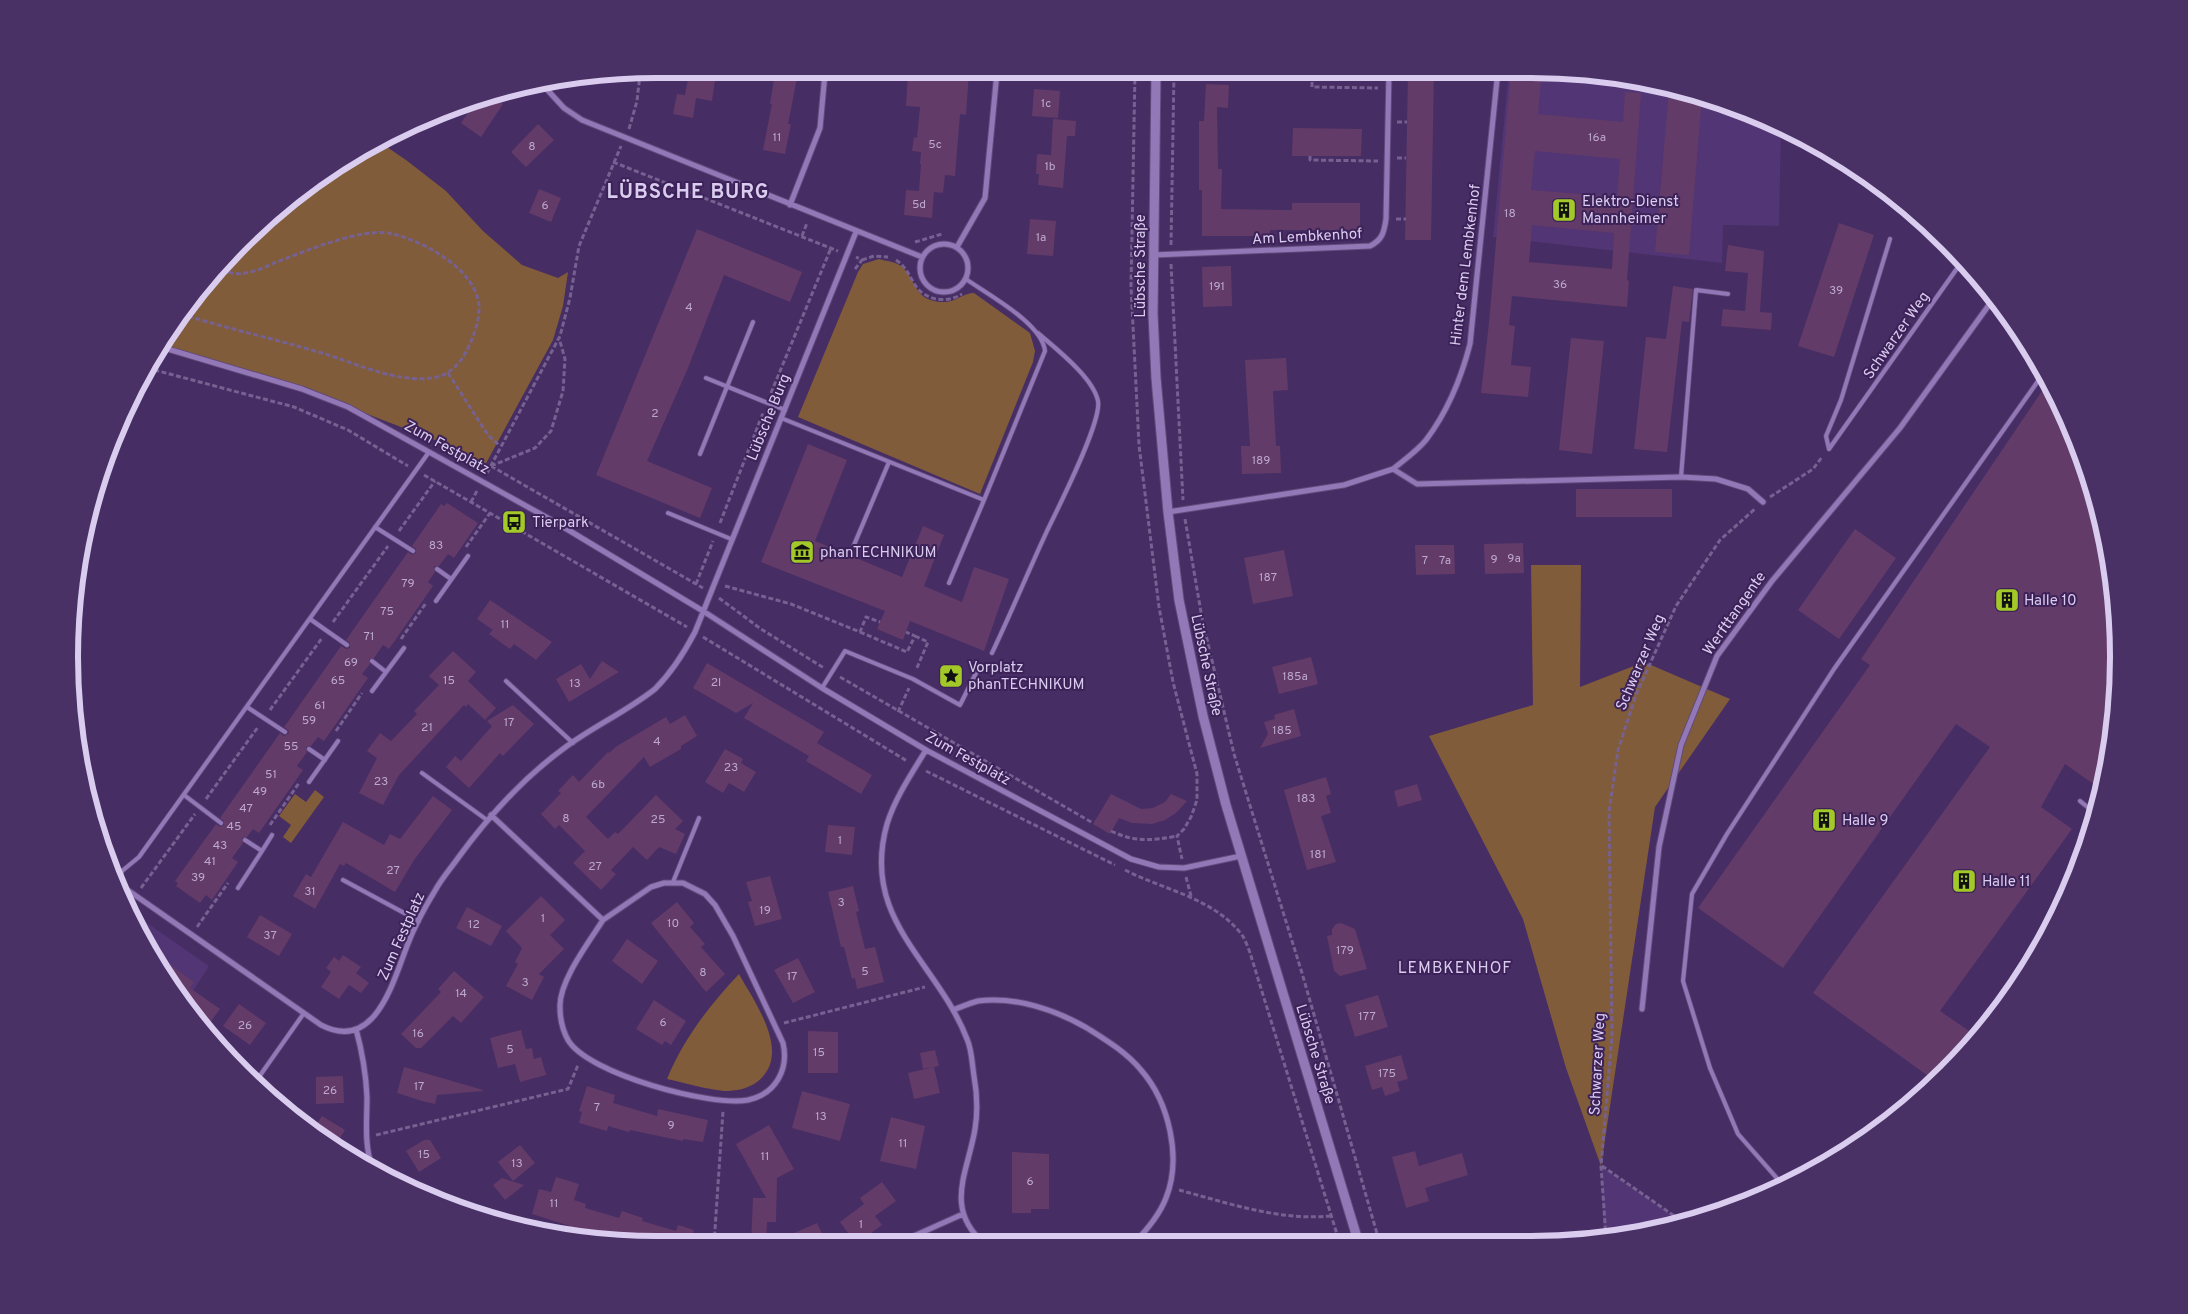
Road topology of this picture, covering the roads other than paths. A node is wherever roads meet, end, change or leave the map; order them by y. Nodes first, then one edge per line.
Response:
1 (825, 77) edge
2 (997, 77) edge
3 (1156, 77) edge
4 (1389, 77) edge
5 (1497, 77) edge
6 (545, 89) edge
7 (790, 205) junction
8 (856, 232) junction
9 (1890, 239) dead end
10 (957, 247) junction
11 (1153, 255) junction
12 (922, 257) junction
13 (1959, 266) edge
14 (966, 279) junction
15 (1728, 294) dead end
16 (1990, 303) edge
17 (753, 322) dead end
18 (1038, 333) junction
19 (166, 349) edge
20 (706, 378) dead end
21 (2039, 379) edge
22 (727, 386) junction
23 (784, 410) junction
24 (781, 418) junction
25 (429, 452) junction
26 (700, 454) dead end
27 (888, 462) junction
28 (1394, 469) junction
29 (1681, 477) junction
30 (984, 500) junction
31 (1763, 502) road end
32 (1168, 512) junction
33 (668, 513) dead end
34 (375, 527) junction
35 (731, 538) junction
36 (854, 545) dead end
37 (413, 551) dead end
38 (468, 556) dead end
39 (437, 569) dead end
40 (451, 579) junction
41 (949, 583) dead end
42 (436, 600) dead end
43 (703, 611) junction
44 (310, 619) junction
45 (347, 644) dead end
46 (404, 648) dead end
47 (992, 653) dead end
48 (372, 661) dead end
49 (978, 669) dead end
50 (386, 672) junction
51 (506, 681) dead end
52 (822, 688) junction
53 (372, 691) dead end
54 (247, 707) junction
55 (285, 732) dead end
56 (338, 741) dead end
57 (573, 743) junction
58 (309, 749) dead end
59 (926, 750) junction
60 (325, 760) junction
61 (422, 773) dead end
62 (309, 782) dead end
63 (184, 795) junction
64 (2080, 802) dead end
65 (2090, 810) edge
66 (489, 817) junction
67 (698, 818) dead end
68 (221, 822) dead end
69 (272, 835) dead end
70 (245, 840) dead end
71 (262, 851) junction
72 (1241, 856) junction
73 (119, 871) edge
74 (122, 871) junction
75 (121, 876) edge
76 (343, 880) dead end
77 (672, 882) junction
78 (238, 888) dead end
79 (127, 891) edge
80 (604, 920) junction
81 (419, 921) junction
82 (1642, 1009) dead end
83 (953, 1010) junction
84 (304, 1013) junction
85 (356, 1029) junction
86 (258, 1078) edge
87 (371, 1161) edge
88 (1779, 1181) edge
89 (963, 1214) junction
90 (911, 1236) edge
91 (977, 1236) edge
92 (1140, 1236) edge
93 (1357, 1236) edge

1 - 7 street
2 - 10 street
3 - 11 street, Lübsche Straße
4 - 11 street, Am Lembkenhof
5 - 28 street, Hinter dem Lembkenhof
6 - 7 street
7 - 8 street
8 - 12 street
8 - 23 street, Lübsche Burg
9 - 13 lane, Schwarzer Weg
10 - 12 street
10 - 14 street
11 - 32 street, Lübsche Straße
12 - 14 street
14 - 18 lane
15 - 29 lane
16 - 82 street, Werfttangente
17 - 22 lane
18 - 30 lane
18 - 47 lane
19 - 25 street, Zum Festplatz
20 - 22 lane
21 - 88 lane
22 - 23 lane
22 - 26 lane
23 - 24 street, Lübsche Burg
24 - 27 lane
24 - 35 street, Lübsche Burg
25 - 34 lane
25 - 43 street, Zum Festplatz
27 - 30 lane
27 - 36 lane
28 - 29 street
28 - 32 street, Hinter dem Lembkenhof
29 - 31 street
30 - 41 lane
32 - 72 street, Lübsche Straße
33 - 35 lane
34 - 37 lane
34 - 44 lane
35 - 43 street, Lübsche Burg
38 - 40 lane
39 - 40 lane
40 - 42 lane
43 - 52 street, Zum Festplatz
43 - 57 street, Zum Festplatz
44 - 45 lane
44 - 54 lane
46 - 50 lane
48 - 50 lane
49 - 52 lane
50 - 53 lane
51 - 57 lane
52 - 59 street, Zum Festplatz
54 - 55 lane
54 - 63 lane
56 - 60 lane
57 - 66 street, Zum Festplatz
58 - 60 lane
59 - 72 street, Zum Festplatz
59 - 83 street
60 - 62 lane
61 - 66 lane
63 - 68 lane
63 - 74 lane
64 - 65 lane
66 - 80 street
66 - 81 street, Zum Festplatz
67 - 77 lane
69 - 71 lane
70 - 71 lane
71 - 78 lane
72 - 93 street, Lübsche Straße
73 - 74 lane
74 - 75 lane
76 - 81 lane
77 - 80 street
77 - 80 street
79 - 84 street
81 - 85 street, Zum Festplatz
83 - 89 street
83 - 92 street
84 - 85 street
84 - 86 lane
85 - 87 street
89 - 90 street
89 - 91 street

